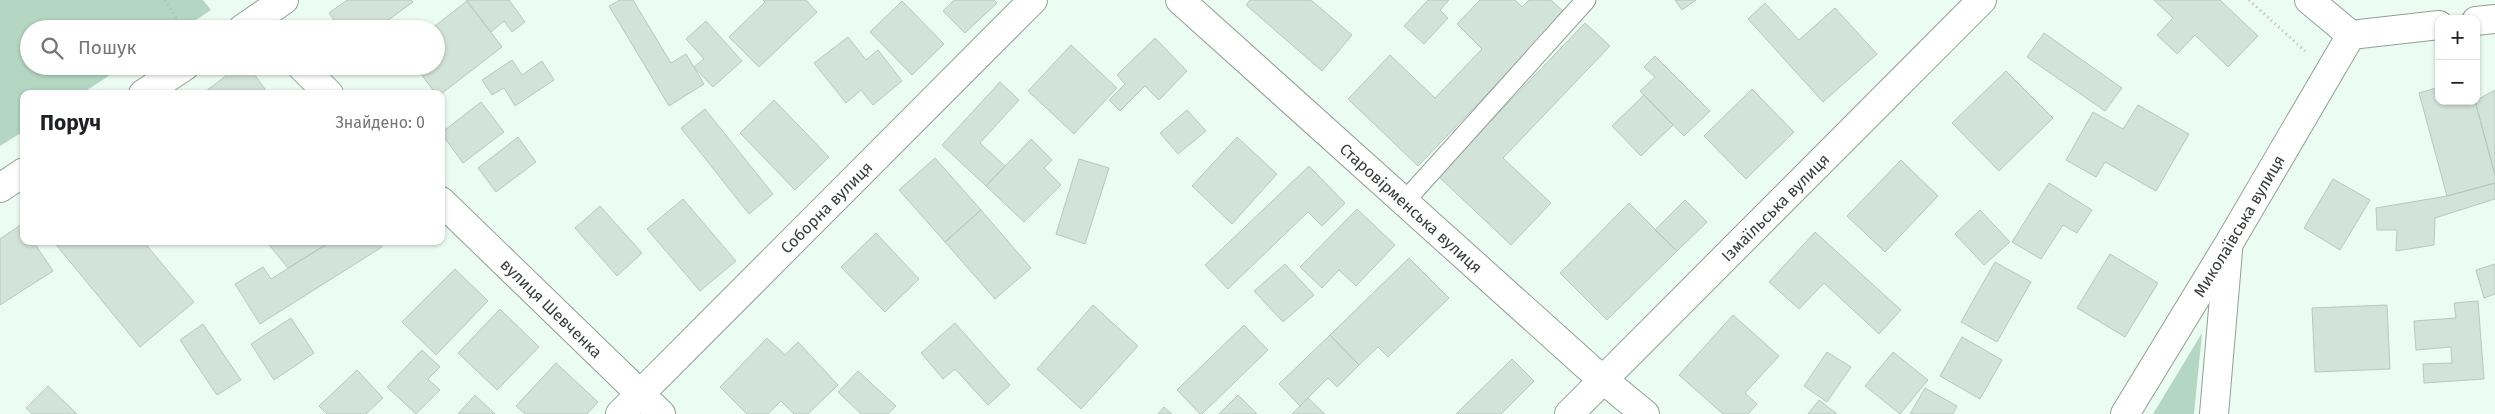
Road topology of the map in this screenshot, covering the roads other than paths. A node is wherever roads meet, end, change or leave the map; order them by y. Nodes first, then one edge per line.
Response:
1 (284, 0) edge
2 (1033, 0) edge
3 (1180, 0) edge
4 (1586, 0) edge
5 (1982, 0) edge
6 (2309, 0) edge
7 (2495, 19) edge
8 (259, 20) edge
9 (2480, 21) edge
10 (2435, 25) edge
11 (2351, 35) junction
12 (172, 75) edge
13 (310, 75) edge
14 (149, 90) edge
15 (326, 90) edge
16 (20, 175) edge
17 (0, 188) edge
18 (1404, 202) junction
19 (445, 205) edge
20 (2228, 245) junction
21 (1603, 380) junction
22 (641, 394) junction
23 (620, 414) edge
24 (661, 414) edge
25 (1569, 414) edge
26 (1645, 414) edge
27 (2124, 414) edge
28 (2214, 414) edge

1 - 8 street
2 - 22 street, Соборна вулиця
3 - 18 street, Старовірменська вулиця
4 - 18 lane
5 - 21 street, Ізмаїльська вулиця
6 - 11 street
7 - 9 street
10 - 11 street
11 - 20 street, Миколаївська вулиця
12 - 14 street
13 - 15 street
16 - 17 street
18 - 21 street, Старовірменська вулиця
19 - 22 street, вулиця Шевченка
20 - 27 street, Миколаївська вулиця
20 - 28 street
21 - 25 street, Ізмаїльська вулиця
21 - 26 street, Старовірменська вулиця
22 - 23 street, Соборна вулиця
22 - 24 street, вулиця Шевченка

